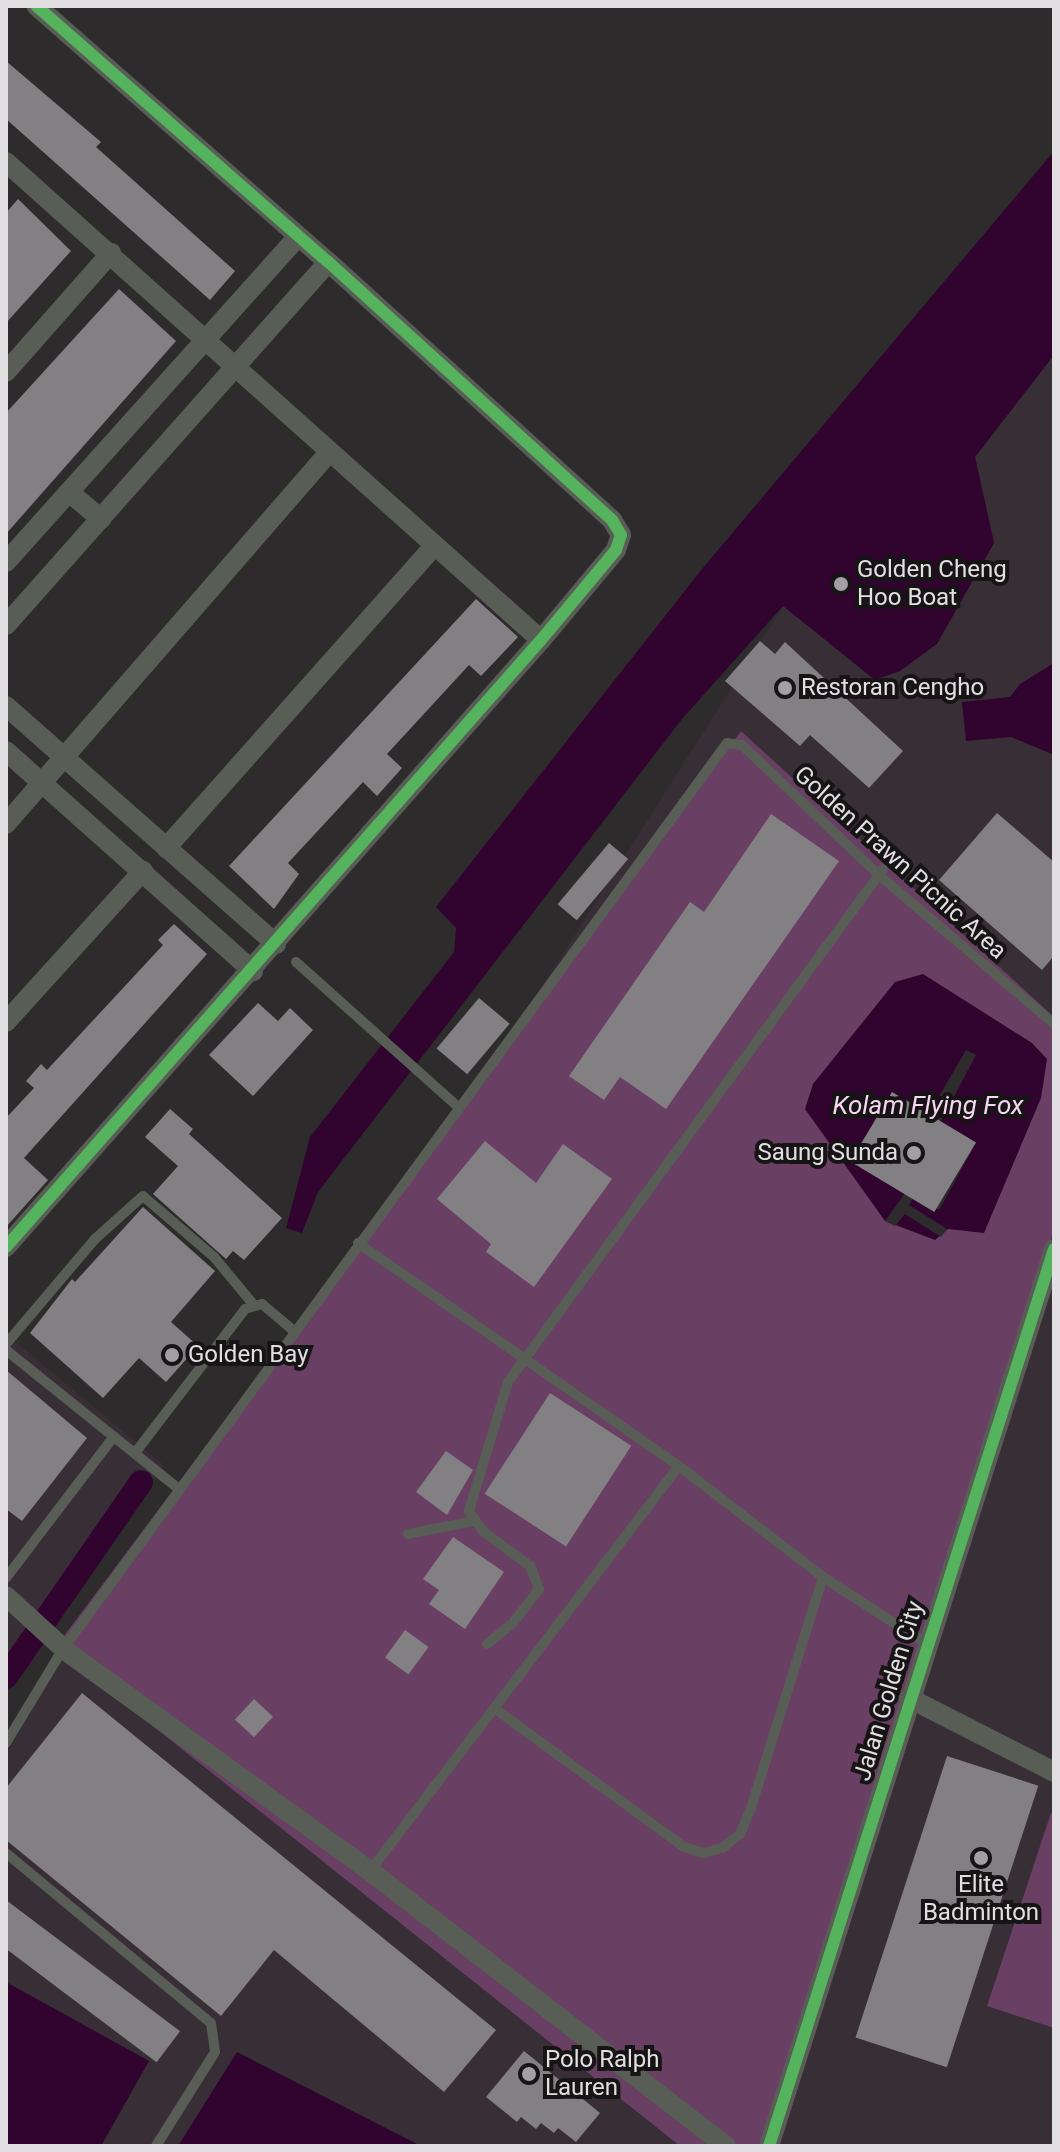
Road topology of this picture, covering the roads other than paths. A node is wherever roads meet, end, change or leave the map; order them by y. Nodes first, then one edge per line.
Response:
1 (37, 6) edge
2 (6, 162) edge
3 (298, 237) junction
4 (111, 253) junction
5 (328, 262) junction
6 (205, 339) junction
7 (235, 367) junction
8 (6, 372) edge
9 (328, 454) junction
10 (69, 492) junction
11 (101, 519) junction
12 (433, 547) junction
13 (6, 562) edge
14 (6, 625) edge
15 (541, 640) junction
16 (6, 706) edge
17 (6, 751) edge
18 (63, 757) junction
19 (42, 783) junction
20 (6, 824) edge
21 (166, 848) junction
22 (143, 871) junction
23 (881, 872) junction
24 (276, 944) junction
25 (296, 962) dead end
26 (253, 971) junction
27 (6, 1022) edge
28 (1054, 1024) edge
29 (458, 1107) junction
30 (358, 1243) junction
31 (6, 1247) edge
32 (1054, 1249) edge
33 (253, 1304) junction
34 (294, 1331) junction
35 (6, 1347) edge
36 (524, 1361) junction
37 (114, 1436) junction
38 (135, 1453) junction
39 (679, 1466) junction
40 (180, 1490) junction
41 (474, 1521) junction
42 (408, 1534) dead end
43 (823, 1577) junction
44 (6, 1578) edge
45 (11, 1600) edge
46 (56, 1643) junction
47 (487, 1644) dead end
48 (926, 1644) junction
49 (909, 1698) junction
50 (494, 1708) junction
51 (6, 1743) edge
52 (1054, 1772) edge
53 (6, 1853) edge
54 (370, 1871) junction
55 (156, 2146) edge
56 (726, 2146) edge
57 (769, 2146) edge

1 - 3 street
2 - 4 street
3 - 5 street
3 - 6 street
4 - 6 street
4 - 8 street
5 - 7 street
5 - 15 street
6 - 7 street
6 - 10 street
7 - 9 street
7 - 11 street
9 - 12 street
9 - 18 street
10 - 11 street
10 - 13 street
11 - 14 street
12 - 15 street
12 - 21 street
15 - 24 street
16 - 18 street
17 - 19 street
18 - 19 street
18 - 21 street
19 - 20 street
19 - 22 street
21 - 24 street
22 - 26 street
22 - 27 street
23 - 28 lane, Golden Prawn Picnic Area
23 - 29 lane, Golden Prawn Picnic Area
23 - 36 lane
24 - 26 street
25 - 29 lane
26 - 31 street
29 - 30 lane
30 - 34 lane
30 - 36 lane
32 - 48 street, Jalan Golden City
33 - 34 lane
33 - 35 lane
33 - 38 lane
34 - 40 lane
35 - 37 lane
36 - 39 lane
36 - 41 lane
37 - 38 lane
37 - 44 lane
38 - 40 lane
39 - 43 lane
39 - 50 lane
40 - 46 lane
41 - 42 lane
41 - 47 lane
43 - 48 lane
43 - 50 lane
45 - 46 street
46 - 51 lane
46 - 54 street
48 - 49 street, Jalan Golden City
49 - 52 street
49 - 57 street, Jalan Golden City
50 - 54 lane
53 - 55 lane
54 - 56 street

